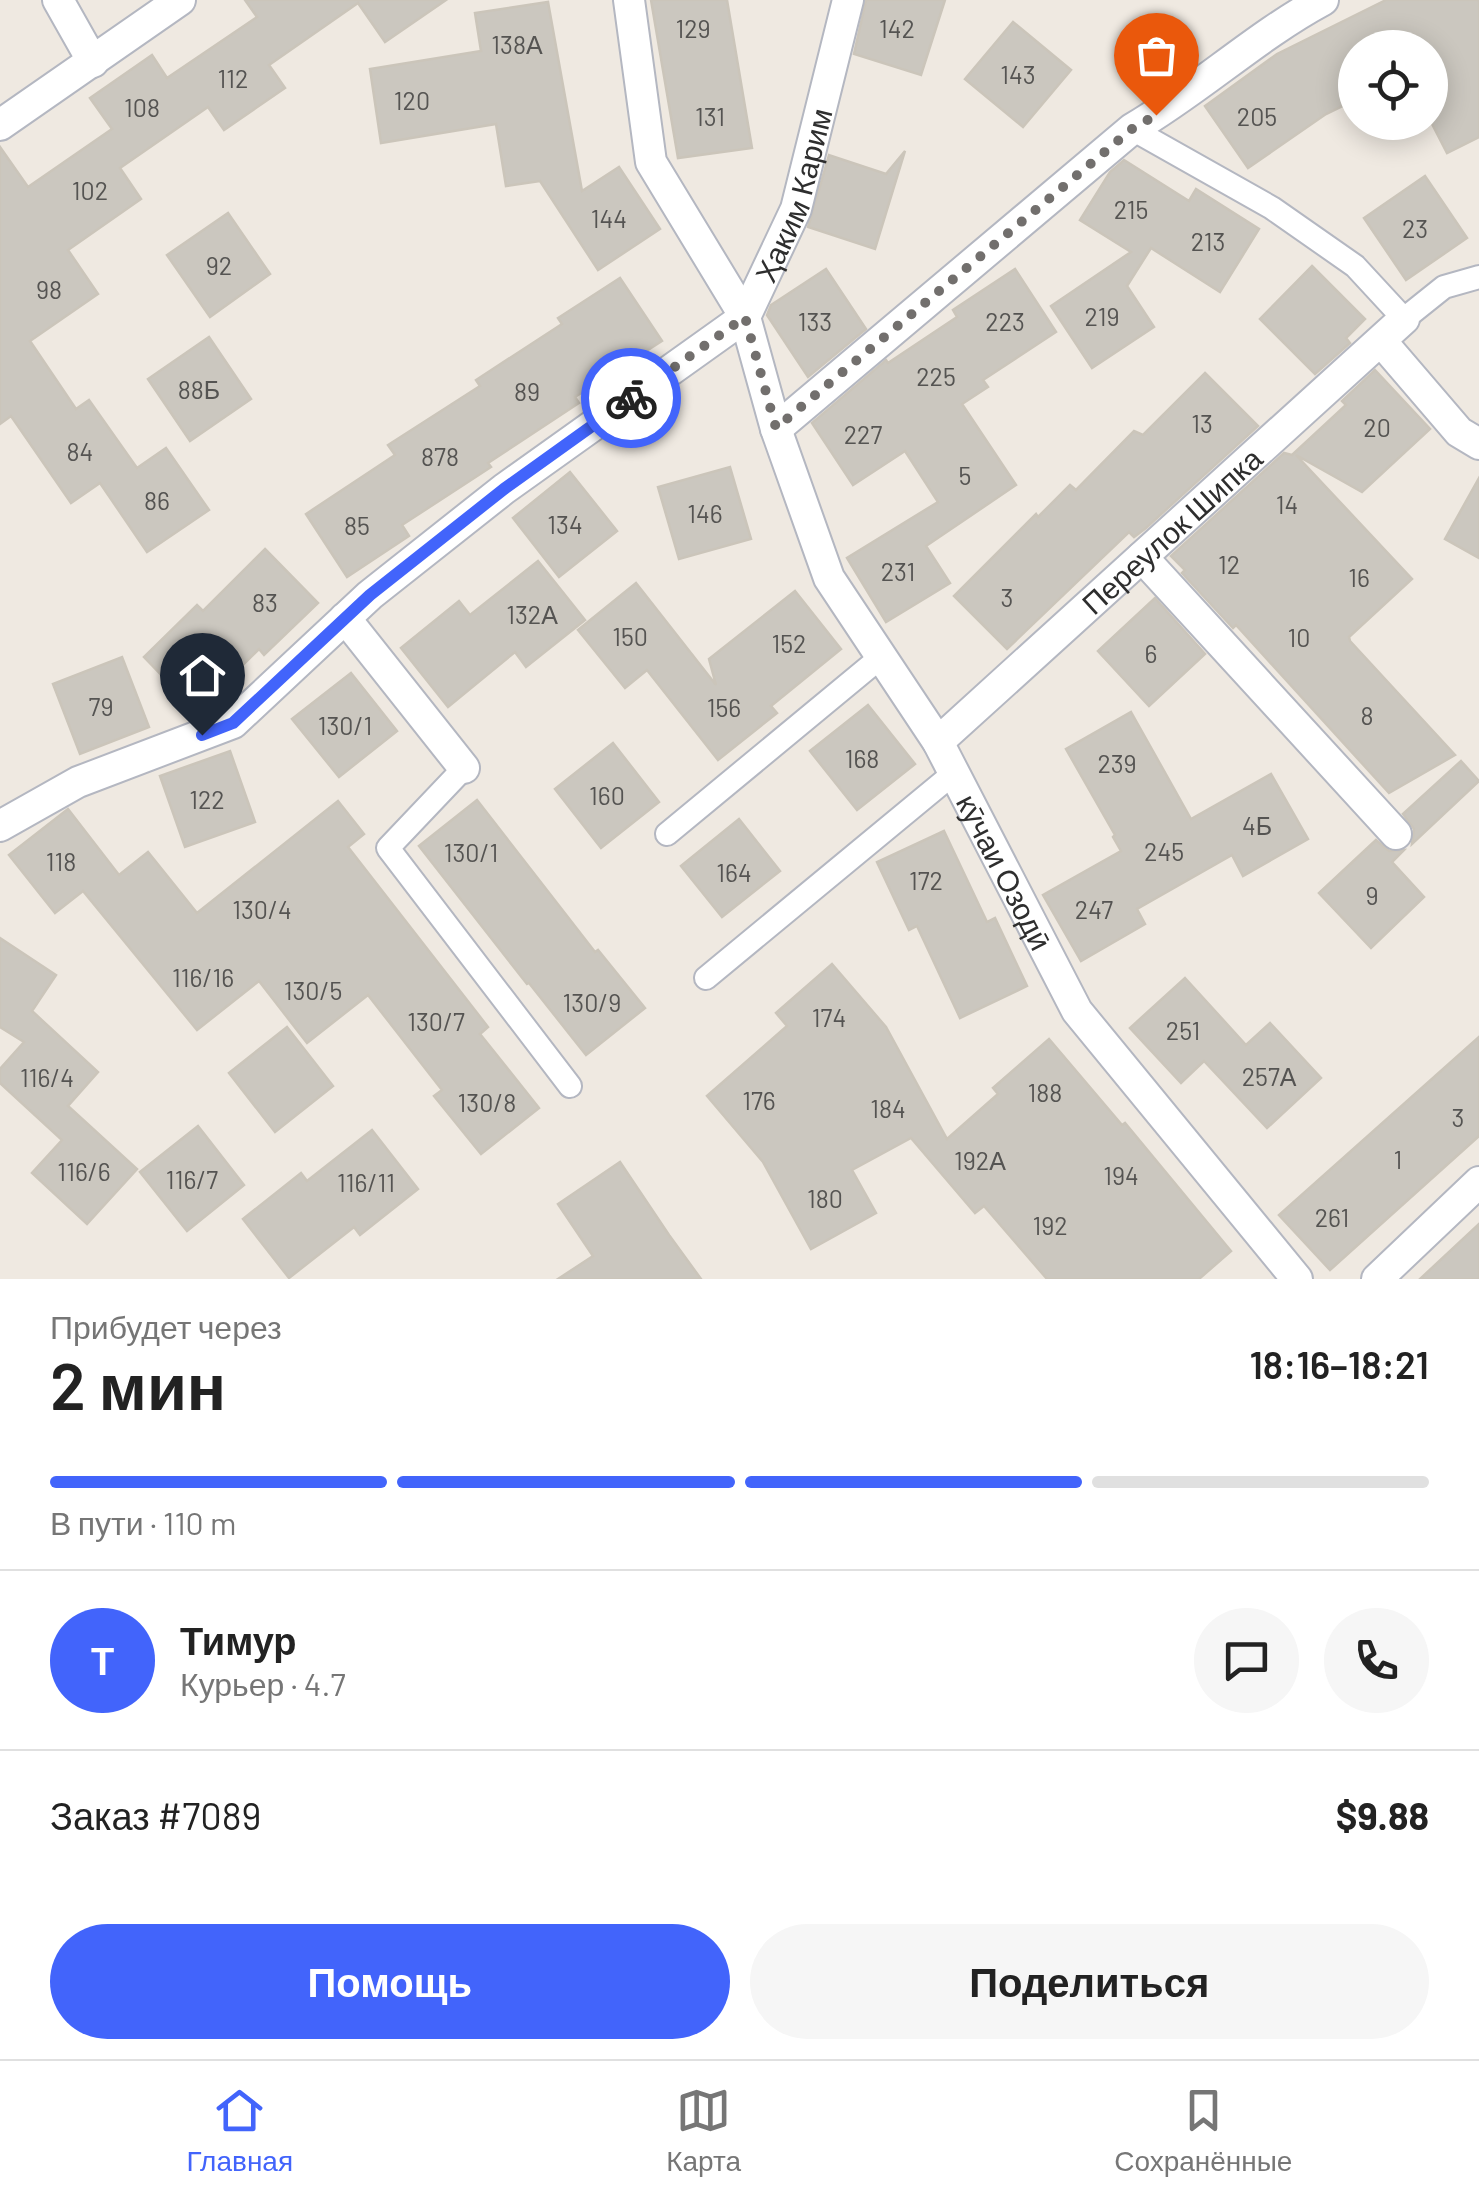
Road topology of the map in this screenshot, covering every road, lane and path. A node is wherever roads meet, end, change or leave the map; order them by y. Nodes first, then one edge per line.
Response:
1 (58, 0) edge
2 (180, 0) edge
3 (629, 0) edge
4 (848, 0) edge
5 (1323, 0) edge
6 (93, 62) junction
7 (0, 126) edge
8 (1132, 129) junction
9 (1479, 277) edge
10 (745, 317) junction
11 (1404, 319) junction
12 (1380, 341) junction
13 (776, 428) junction
14 (1479, 444) edge
15 (1142, 557) junction
16 (345, 618) junction
17 (881, 657) junction
18 (938, 742) junction
19 (464, 768) joint
20 (954, 772) junction
21 (0, 826) edge
22 (667, 834) dead end
23 (1396, 834) dead end
24 (706, 978) dead end
25 (570, 1086) dead end
26 (1479, 1182) edge
27 (1297, 1279) edge
28 (1376, 1279) edge

1 - 6 street
2 - 6 street
3 - 10 street, кӯчаи Озодӣ
4 - 10 street, Ҳаким Карим
5 - 8 street
6 - 7 street
8 - 11 street
8 - 13 street
9 - 11 street
10 - 13 street, кӯчаи Озодӣ
10 - 16 street, Ҳаким Карим
11 - 12 street, Переулок Шипка
12 - 14 street
12 - 15 street, Переулок Шипка
13 - 17 street, кӯчаи Озодӣ
15 - 18 street, Переулок Шипка
15 - 23 street
16 - 19 street
16 - 21 street, Ҳаким Карим
17 - 18 street, кӯчаи Озодӣ
17 - 22 street
18 - 20 street, кӯчаи Озодӣ
19 - 25 street
20 - 24 street
20 - 27 street, кӯчаи Озодӣ
26 - 28 street

